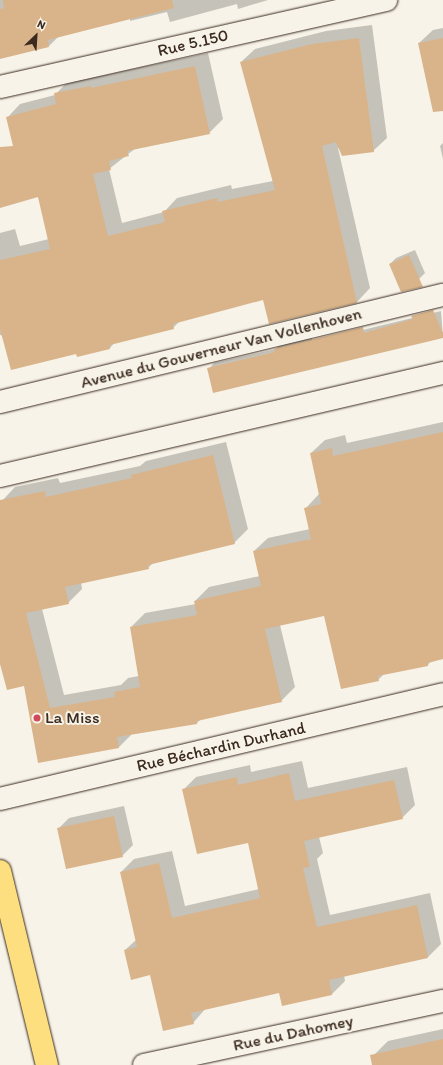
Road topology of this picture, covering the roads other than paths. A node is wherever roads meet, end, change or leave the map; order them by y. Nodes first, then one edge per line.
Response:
1 (386, 0) edge
2 (0, 87) edge
3 (443, 295) edge
4 (443, 373) edge
5 (0, 402) edge
6 (0, 476) edge
7 (443, 694) edge
8 (0, 800) edge
9 (0, 871) edge
10 (443, 1001) edge
11 (47, 1065) edge
12 (144, 1065) edge

1 - 2 street, Rue 5.150
3 - 5 street, Avenue du Gouverneur Van Vollenhoven
4 - 6 street
7 - 8 street, Rue Béchardin Durhand
9 - 11 main road
10 - 12 street, Rue du Dahomey

